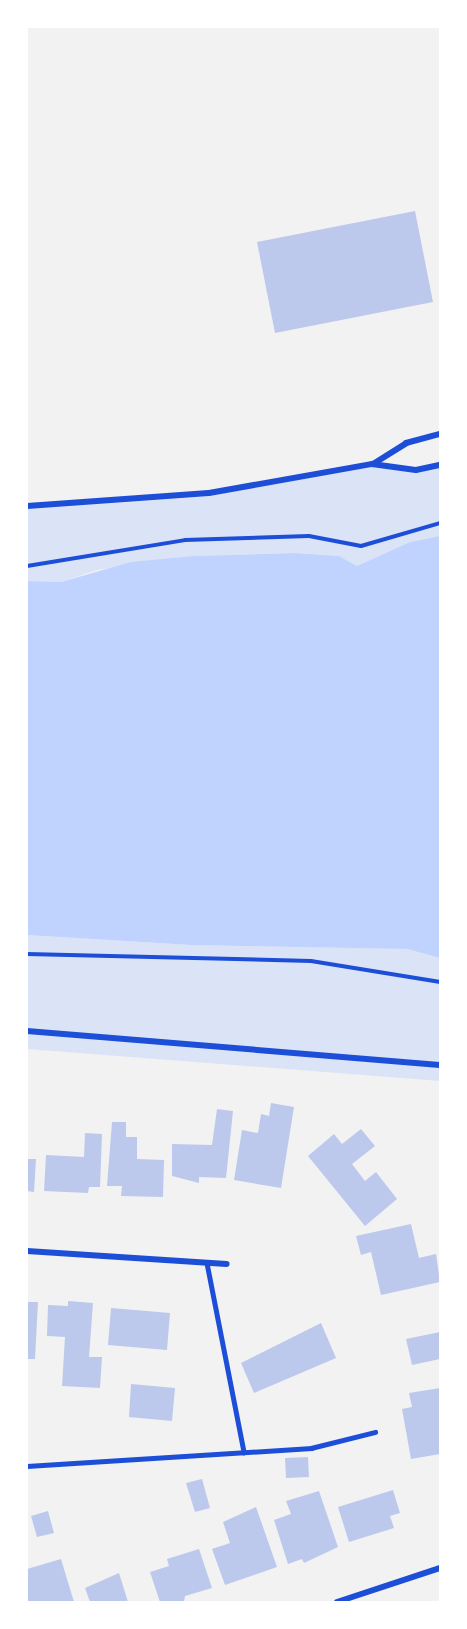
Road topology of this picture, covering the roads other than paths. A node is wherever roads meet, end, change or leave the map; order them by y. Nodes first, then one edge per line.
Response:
1 (440, 434) edge
2 (372, 465) junction
3 (440, 465) edge
4 (27, 506) edge
5 (27, 1031) edge
6 (440, 1065) edge
7 (27, 1251) edge
8 (207, 1263) junction
9 (227, 1264) dead end
10 (375, 1432) dead end
11 (244, 1452) junction
12 (27, 1466) edge
13 (440, 1568) edge
14 (337, 1602) edge

1 - 2 street
2 - 3 street
2 - 4 street
5 - 6 street
7 - 8 street
8 - 9 street
8 - 11 lane
10 - 11 lane
11 - 12 lane
13 - 14 street

